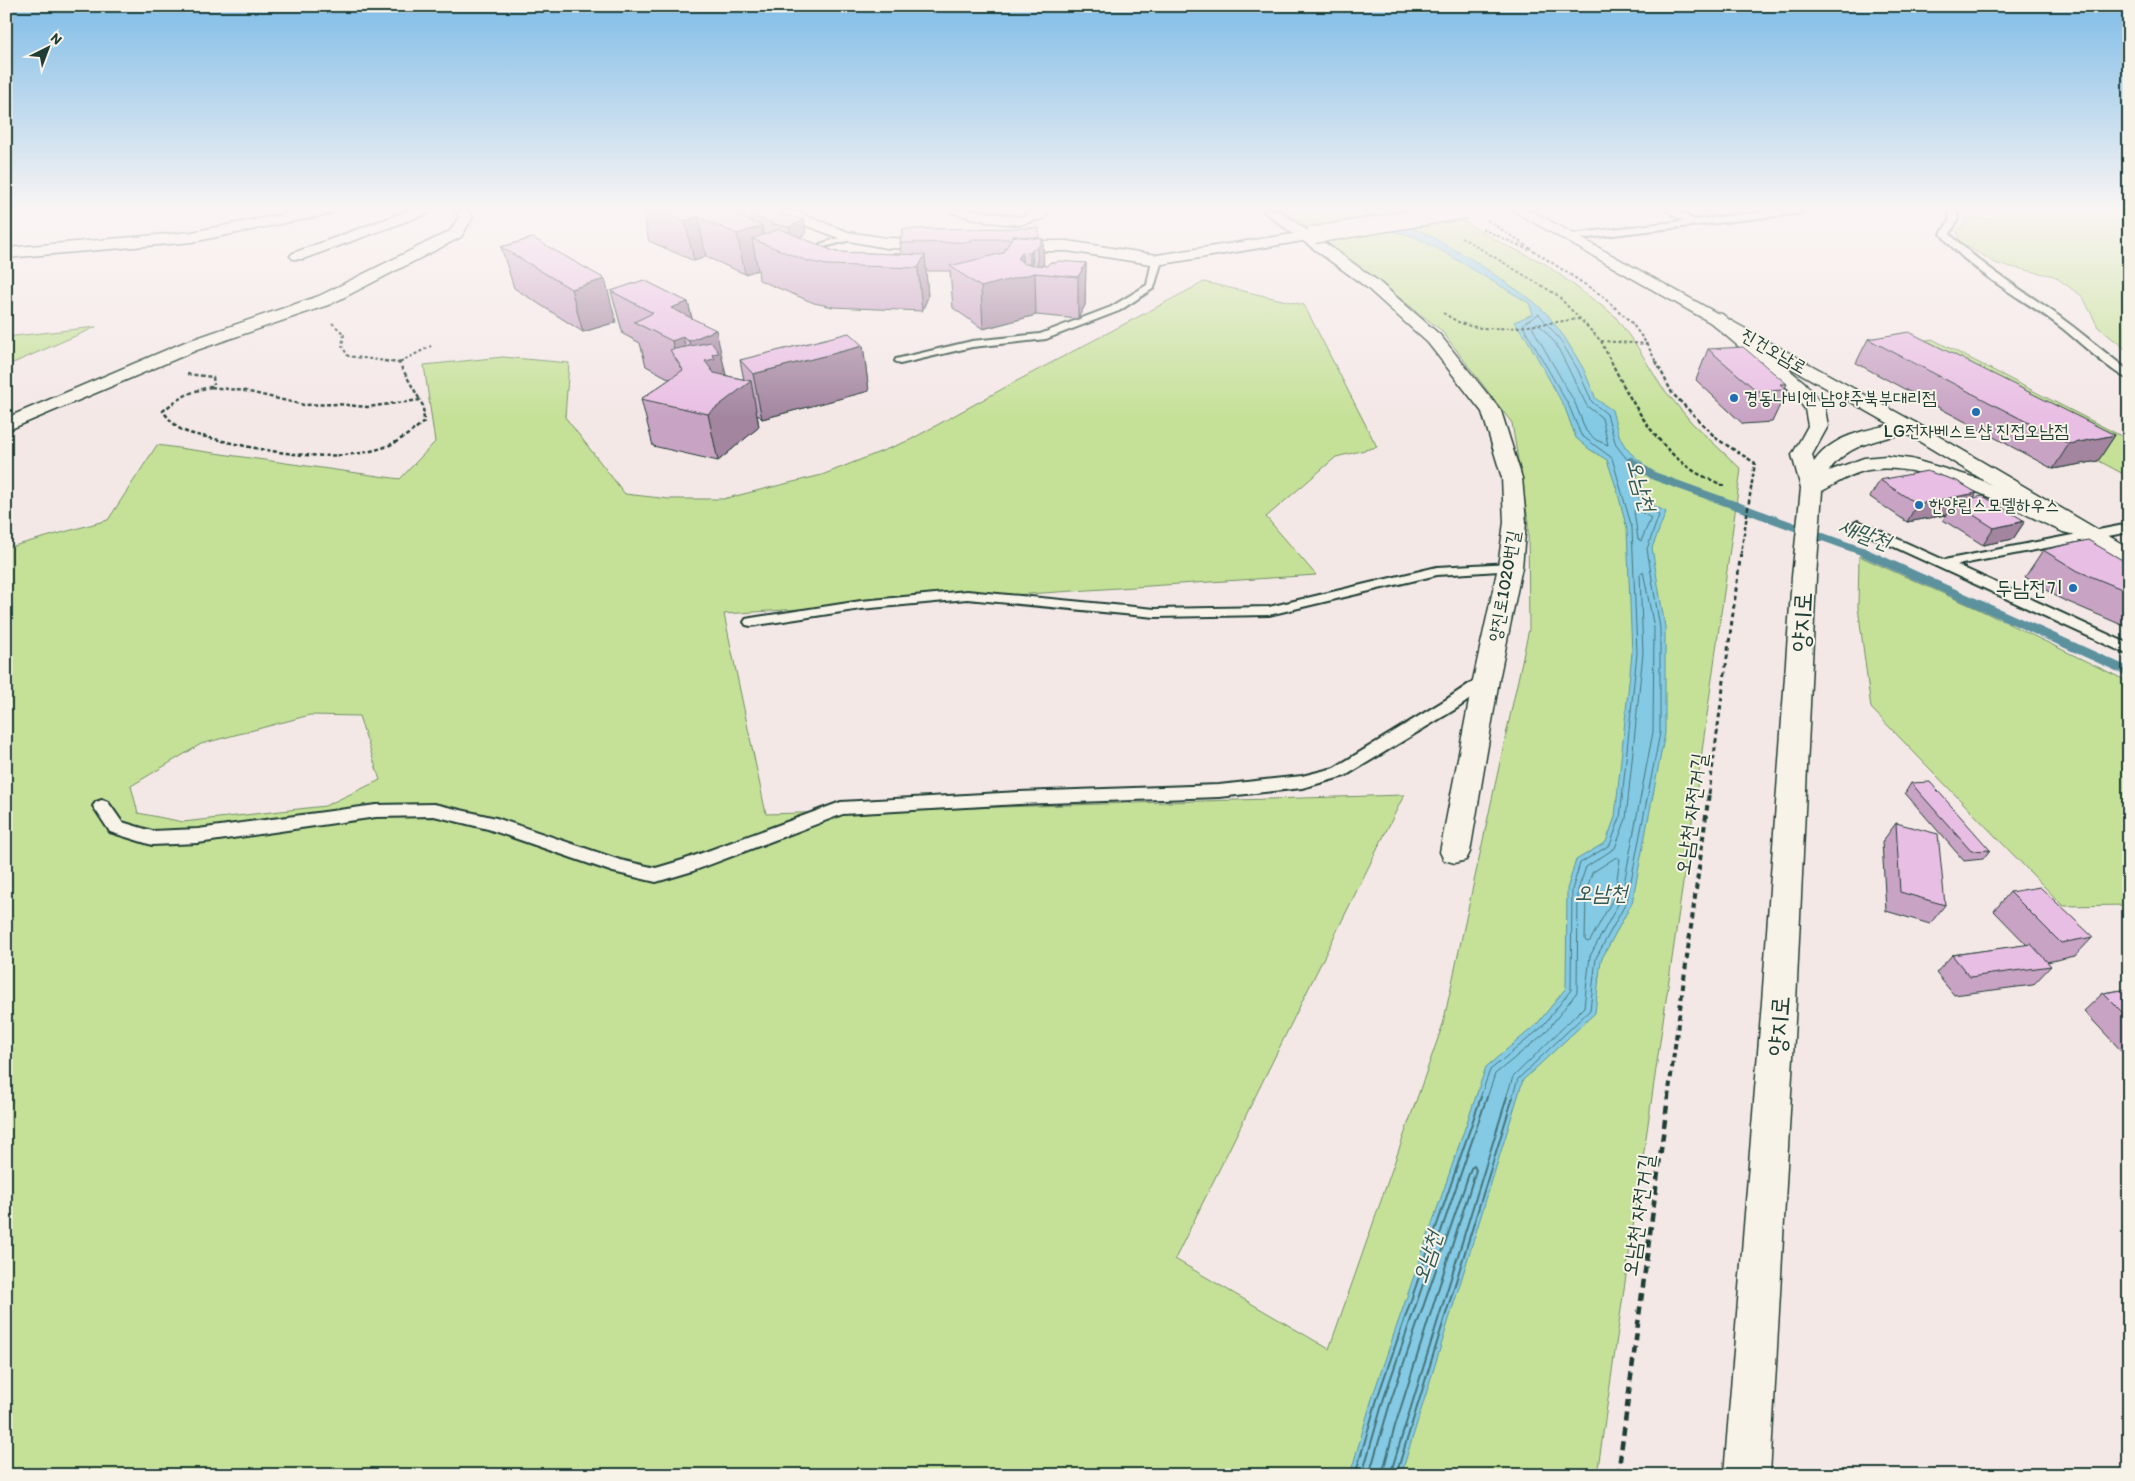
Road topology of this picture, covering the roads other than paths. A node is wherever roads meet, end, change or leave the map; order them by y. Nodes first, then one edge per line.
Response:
1 (366, 279) edge
2 (1153, 279) edge
3 (1366, 279) edge
4 (1646, 279) edge
5 (1998, 279) edge
6 (1716, 318) junction
7 (900, 361) dead end
8 (2129, 376) edge
9 (6, 425) edge
10 (1909, 426) junction
11 (1812, 488) junction
12 (1858, 525) dead end
13 (2129, 528) edge
14 (2092, 536) junction
15 (2129, 558) edge
16 (1943, 564) junction
17 (1510, 567) junction
18 (750, 622) dead end
19 (2129, 650) edge
20 (1486, 680) junction
21 (102, 806) dead end
22 (1455, 852) dead end
23 (1747, 1475) edge

1 - 9 street
2 - 7 lane
3 - 17 street, 양진로1020번길
4 - 6 street, 진건오남로
5 - 8 lane
6 - 10 street, 진건오남로
6 - 11 street
10 - 11 street
10 - 14 street, 진건오남로
11 - 14 street
11 - 23 street, 양지로
12 - 16 lane
13 - 14 lane
14 - 15 street, 진건오남로
14 - 16 lane
16 - 19 lane
17 - 18 lane
17 - 20 street, 양진로1020번길
20 - 21 lane
20 - 22 street, 양진로1020번길

